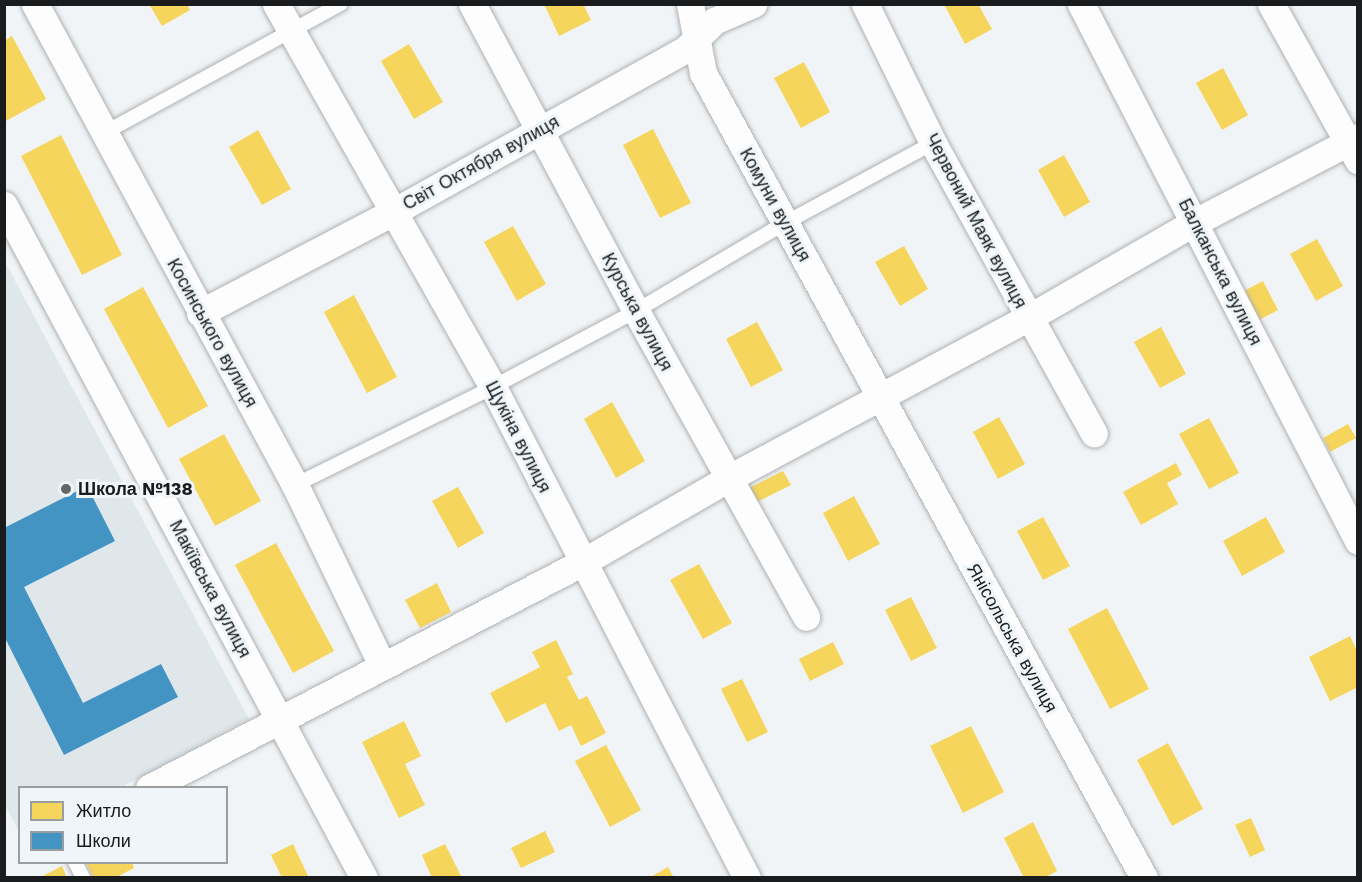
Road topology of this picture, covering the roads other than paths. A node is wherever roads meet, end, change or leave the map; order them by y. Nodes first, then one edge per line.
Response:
1 (35, 4) edge
2 (276, 4) edge
3 (341, 4) edge
4 (472, 4) edge
5 (690, 4) edge
6 (753, 4) edge
7 (865, 4) edge
8 (1081, 4) edge
9 (1271, 4) edge
10 (292, 32) junction
11 (698, 41) junction
12 (541, 130) junction
13 (104, 133) junction
14 (933, 143) junction
15 (1354, 147) edge
16 (4, 205) edge
17 (395, 211) junction
18 (1195, 222) junction
19 (785, 223) junction
20 (636, 312) junction
21 (200, 313) junction
22 (1028, 318) junction
23 (493, 387) junction
24 (880, 399) junction
25 (1094, 434) dead end
26 (729, 478) junction
27 (295, 485) junction
28 (1358, 541) edge
29 (583, 562) junction
30 (806, 617) dead end
31 (382, 665) junction
32 (279, 718) junction
33 (153, 786) edge
34 (76, 864) edge
35 (83, 878) edge
36 (364, 878) edge
37 (747, 878) edge
38 (1144, 878) edge

1 - 13 street, Косинського вулиця
2 - 10 street, Щукіна вулиця
3 - 10 lane
4 - 12 street, Курська вулиця
5 - 11 street, Комуни вулиця
6 - 11 street, Світ Октября вулиця
7 - 14 street, Червоний Маяк вулиця
8 - 18 street, Балканська вулиця
9 - 15 street
10 - 13 lane
10 - 17 street, Щукіна вулиця
11 - 12 street, Світ Октября вулиця
11 - 19 street, Комуни вулиця
12 - 17 street, Світ Октября вулиця
12 - 20 street, Курська вулиця
13 - 21 street, Косинського вулиця
14 - 19 lane
14 - 22 street, Червоний Маяк вулиця
15 - 18 street
16 - 32 street, Макіївська вулиця
17 - 21 street, Світ Октября вулиця
17 - 23 street, Щукіна вулиця
18 - 22 street
18 - 28 street, Балканська вулиця
19 - 20 lane
19 - 24 street, Комуни вулиця
20 - 23 lane
20 - 26 street, Курська вулиця
21 - 27 street, Косинського вулиця
22 - 24 street
22 - 25 street, Червоний Маяк вулиця
23 - 27 lane
23 - 29 street, Щукіна вулиця
24 - 26 street
24 - 38 street, Янісольська вулиця
26 - 29 street
26 - 30 street, Курська вулиця
27 - 31 street, Косинського вулиця
29 - 31 street
29 - 37 street, Щукіна вулиця
31 - 32 street
32 - 33 street
32 - 36 street, Макіївська вулиця
34 - 35 lane

